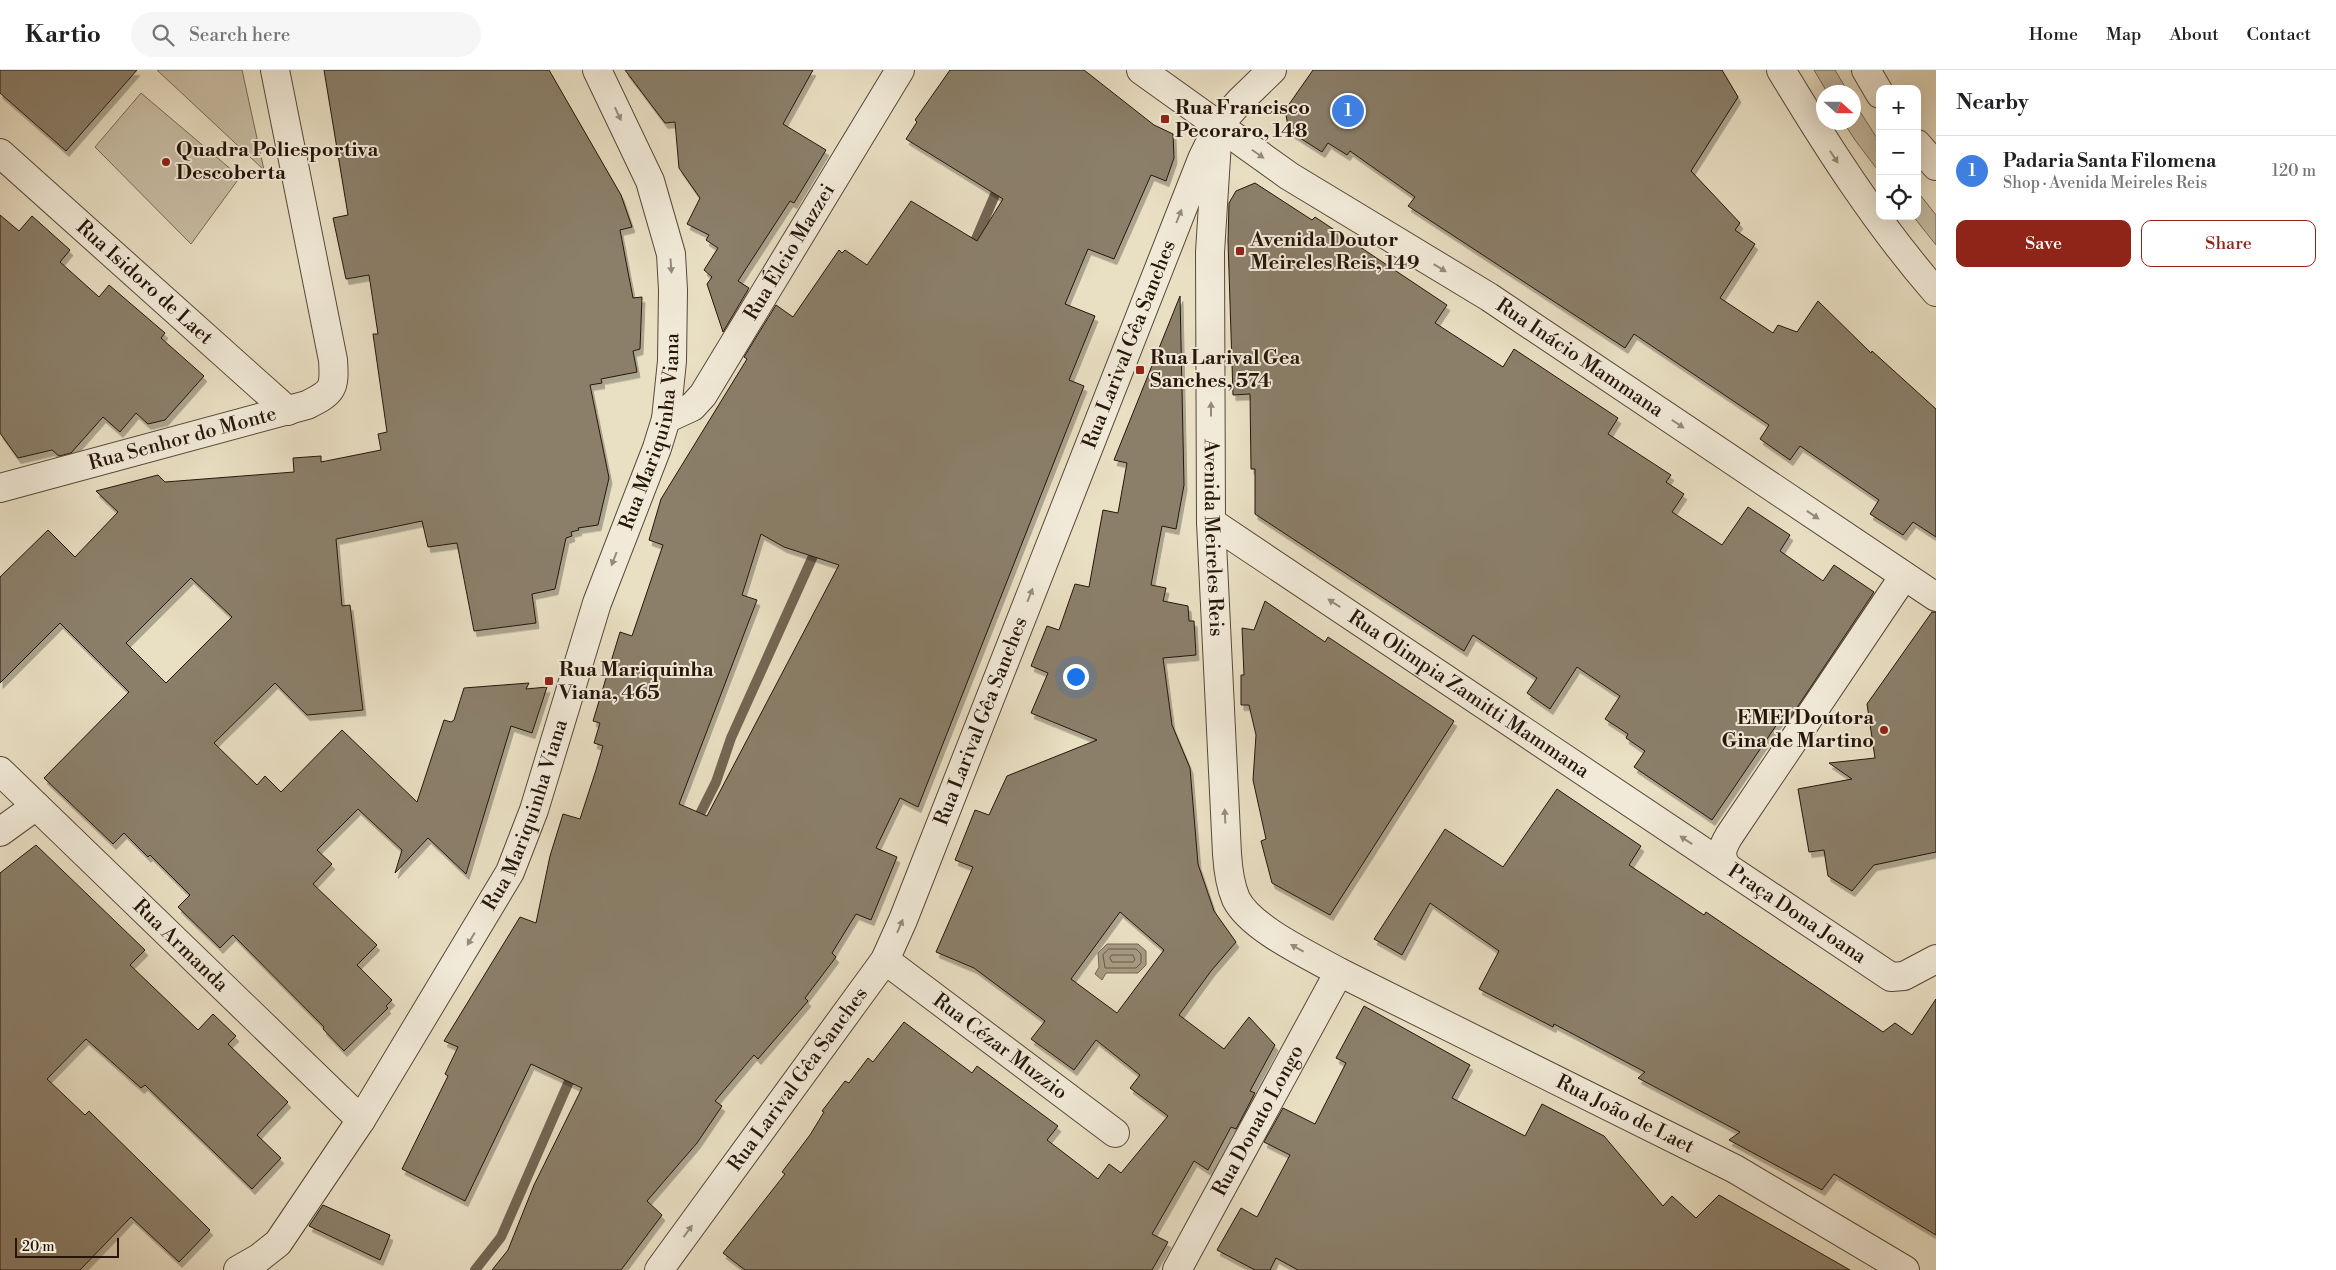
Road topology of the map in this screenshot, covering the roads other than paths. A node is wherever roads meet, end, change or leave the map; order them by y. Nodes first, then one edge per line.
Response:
1 (275, 70) edge
2 (597, 70) edge
3 (900, 70) edge
4 (1141, 70) edge
5 (1272, 70) edge
6 (1781, 70) edge
7 (1866, 70) edge
8 (1876, 87) edge
9 (1218, 126) junction
10 (1921, 149) edge
11 (0, 153) edge
12 (1936, 166) edge
13 (1936, 292) edge
14 (288, 411) junction
15 (666, 419) junction
16 (0, 488) edge
17 (1211, 522) junction
18 (1904, 576) junction
19 (1936, 597) edge
20 (0, 771) edge
21 (36, 806) junction
22 (0, 832) edge
23 (1727, 867) junction
24 (1936, 959) edge
25 (885, 960) junction
26 (1339, 972) junction
27 (361, 1120) junction
28 (1115, 1133) dead end
29 (670, 1266) edge
30 (238, 1270) edge
31 (1177, 1270) edge
32 (1905, 1270) edge

1 - 14 street, Rua Senhor do Monte
2 -> 15 street, Rua Mariquinha Viana
3 - 15 street, Rua Élcio Mazzei
4 - 9 street, Rua Inácio Mammana
5 - 9 street
6 -> 13 street
7 - 8 street
17 -> 9 street, Avenida Meireles Reis
9 -> 18 street, Rua Inácio Mammana
25 -> 9 street, Rua Larival Gêa Sanches
10 - 12 street
11 - 14 street, Rua Isidoro de Laet
14 - 16 street, Rua Senhor do Monte
15 -> 27 street, Rua Mariquinha Viana
23 -> 17 street, Rua Olimpia Zamitti Mammana
26 -> 17 street, Avenida Meireles Reis
18 - 19 street, Rua Inácio Mammana
18 - 23 street, Praça Dona Joana
20 - 21 street, Rua Armanda
21 - 22 street
21 - 27 street, Rua Armanda
23 - 24 street, Praça Dona Joana
25 - 28 street, Rua Cézar Muzzio
29 -> 25 street, Rua Larival Gêa Sanches
26 - 31 street, Rua Donato Longo
26 - 32 street, Rua João de Laet
27 - 30 street, Rua Mariquinha Viana

